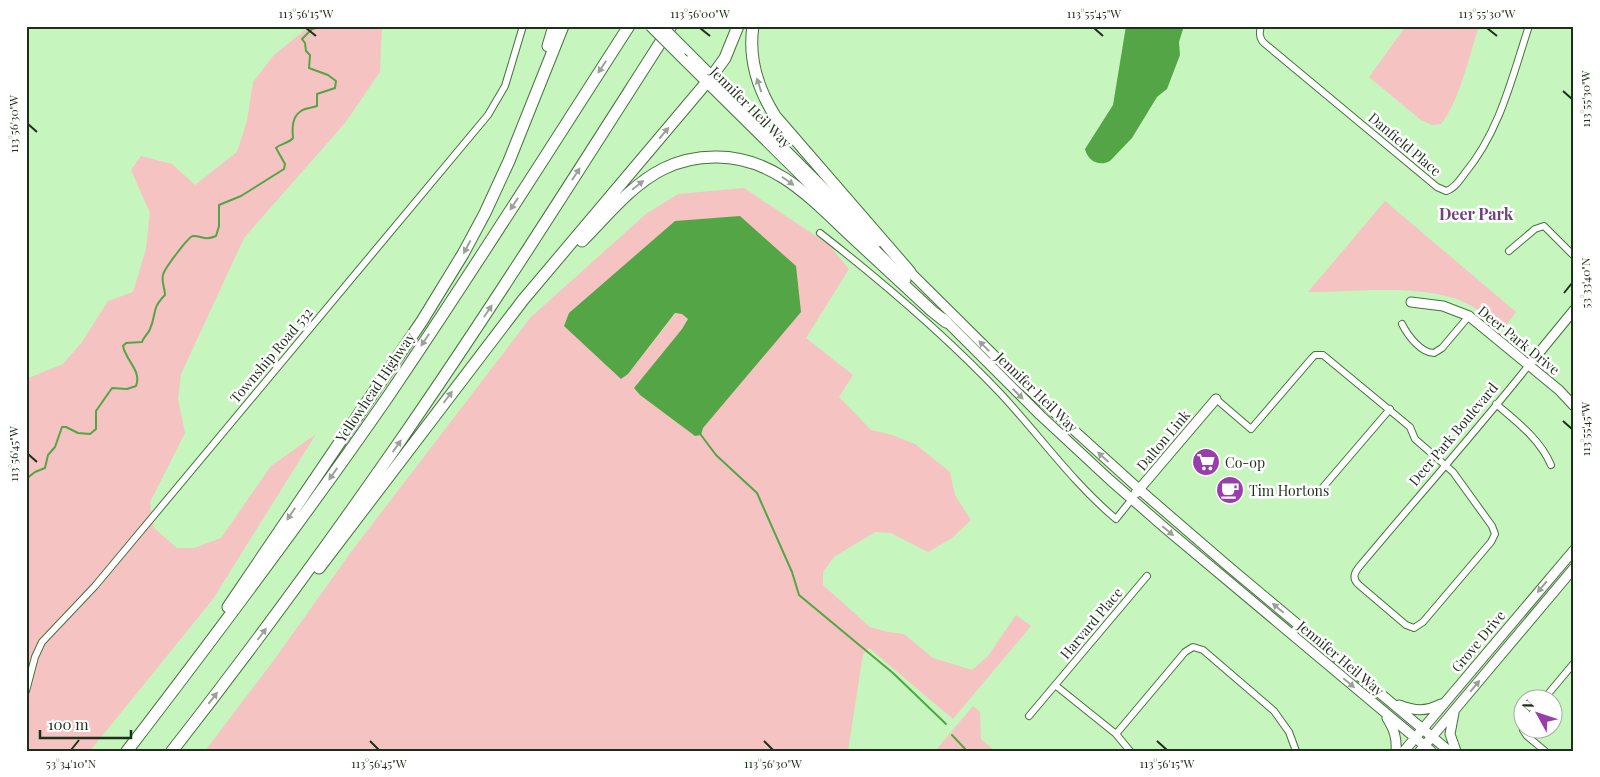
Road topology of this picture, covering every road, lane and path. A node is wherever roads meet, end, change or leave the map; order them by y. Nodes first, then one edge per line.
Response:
1 (523, 26) edge
2 (554, 26) edge
3 (563, 26) edge
4 (629, 26) edge
5 (650, 26) edge
6 (662, 26) edge
7 (672, 26) edge
8 (738, 26) edge
9 (753, 26) edge
10 (1261, 26) edge
11 (1529, 26) edge
12 (709, 79) junction
13 (521, 131) junction
14 (820, 234) dead end
15 (1510, 251) dead end
16 (1574, 256) edge
17 (910, 272) junction
18 (540, 280) junction
19 (1411, 302) dead end
20 (1574, 310) edge
21 (1470, 316) junction
22 (946, 322) junction
23 (1402, 324) dead end
24 (1529, 365) junction
25 (1216, 399) joint
26 (1496, 404) junction
27 (1574, 406) edge
28 (1390, 409) junction
29 (1445, 464) junction
30 (1551, 465) dead end
31 (1140, 490) junction
32 (1318, 493) dead end
33 (1132, 499) junction
34 (1574, 550) edge
35 (1574, 568) edge
36 (1147, 576) dead end
37 (277, 614) junction
38 (196, 660) junction
39 (1574, 663) edge
40 (1055, 685) junction
41 (1551, 690) edge
42 (26, 691) edge
43 (1390, 701) junction
44 (1446, 702) junction
45 (1456, 708) junction
46 (1383, 711) junction
47 (1029, 716) dead end
48 (1423, 729) junction
49 (1116, 734) junction
50 (1432, 736) junction
51 (1415, 738) junction
52 (1532, 740) edge
53 (1425, 749) edge
54 (127, 751) edge
55 (172, 751) edge
56 (1130, 751) edge
57 (1296, 751) edge
58 (1396, 751) edge
59 (1404, 751) edge
60 (1449, 751) edge
61 (1456, 751) edge
62 (1545, 751) edge

1 - 42 street, Township Road 532
2 - 13 highway
3 - 13 highway
4 -> 38 highway, Yellowhead Highway
5 - 12 main road, Jennifer Heil Way, bridge
6 - 12 main road, bridge
37 -> 7 highway
8 - 12 highway
17 -> 9 highway
10 - 11 street, Danfield Place
12 - 17 main road, Jennifer Heil Way
18 -> 12 highway
12 - 22 main road, Jennifer Heil Way
13 -> 38 highway
14 - 33 street, Jennifer Heil Way
15 - 16 street
31 -> 17 main road, Jennifer Heil Way
18 -> 22 highway
37 -> 18 highway
19 - 21 main road, Deer Park Drive
20 - 24 main road, Deer Park Boulevard
21 - 23 street
21 - 24 main road, Deer Park Drive
22 -> 33 main road, Jennifer Heil Way
24 - 26 street, Deer Park Boulevard
24 - 27 main road, Deer Park Drive
25 - 28 street
25 - 31 main road, Dalton Link
26 - 29 street, Deer Park Boulevard
26 - 30 street
28 - 29 street
28 - 32 street
29 - 29 street, Deer Park Boulevard
31 - 33 main road, Dalton Link
43 -> 31 main road, Jennifer Heil Way
33 -> 46 main road, Jennifer Heil Way
34 -> 44 main road, Grove Drive
45 -> 35 main road, Grove Drive
36 - 40 street, Harvard Place
55 -> 37 highway
38 - 54 highway, Yellowhead Highway
39 - 41 street
40 - 47 street, Harvard Place
40 - 49 street
43 - 44 main road
43 - 48 main road, Jennifer Heil Way
44 - 48 main road, Grove Drive
45 - 50 main road, Grove Drive
45 - 61 main road
46 - 51 main road, Jennifer Heil Way
46 - 58 main road
48 - 50 main road, Jennifer Heil Way
48 - 51 main road, Grove Drive
49 - 56 street
49 - 57 street
50 - 53 main road, Grove Drive
50 - 60 main road, Jennifer Heil Way
51 - 53 main road, Jennifer Heil Way
51 - 59 main road, Grove Drive
52 - 62 street

